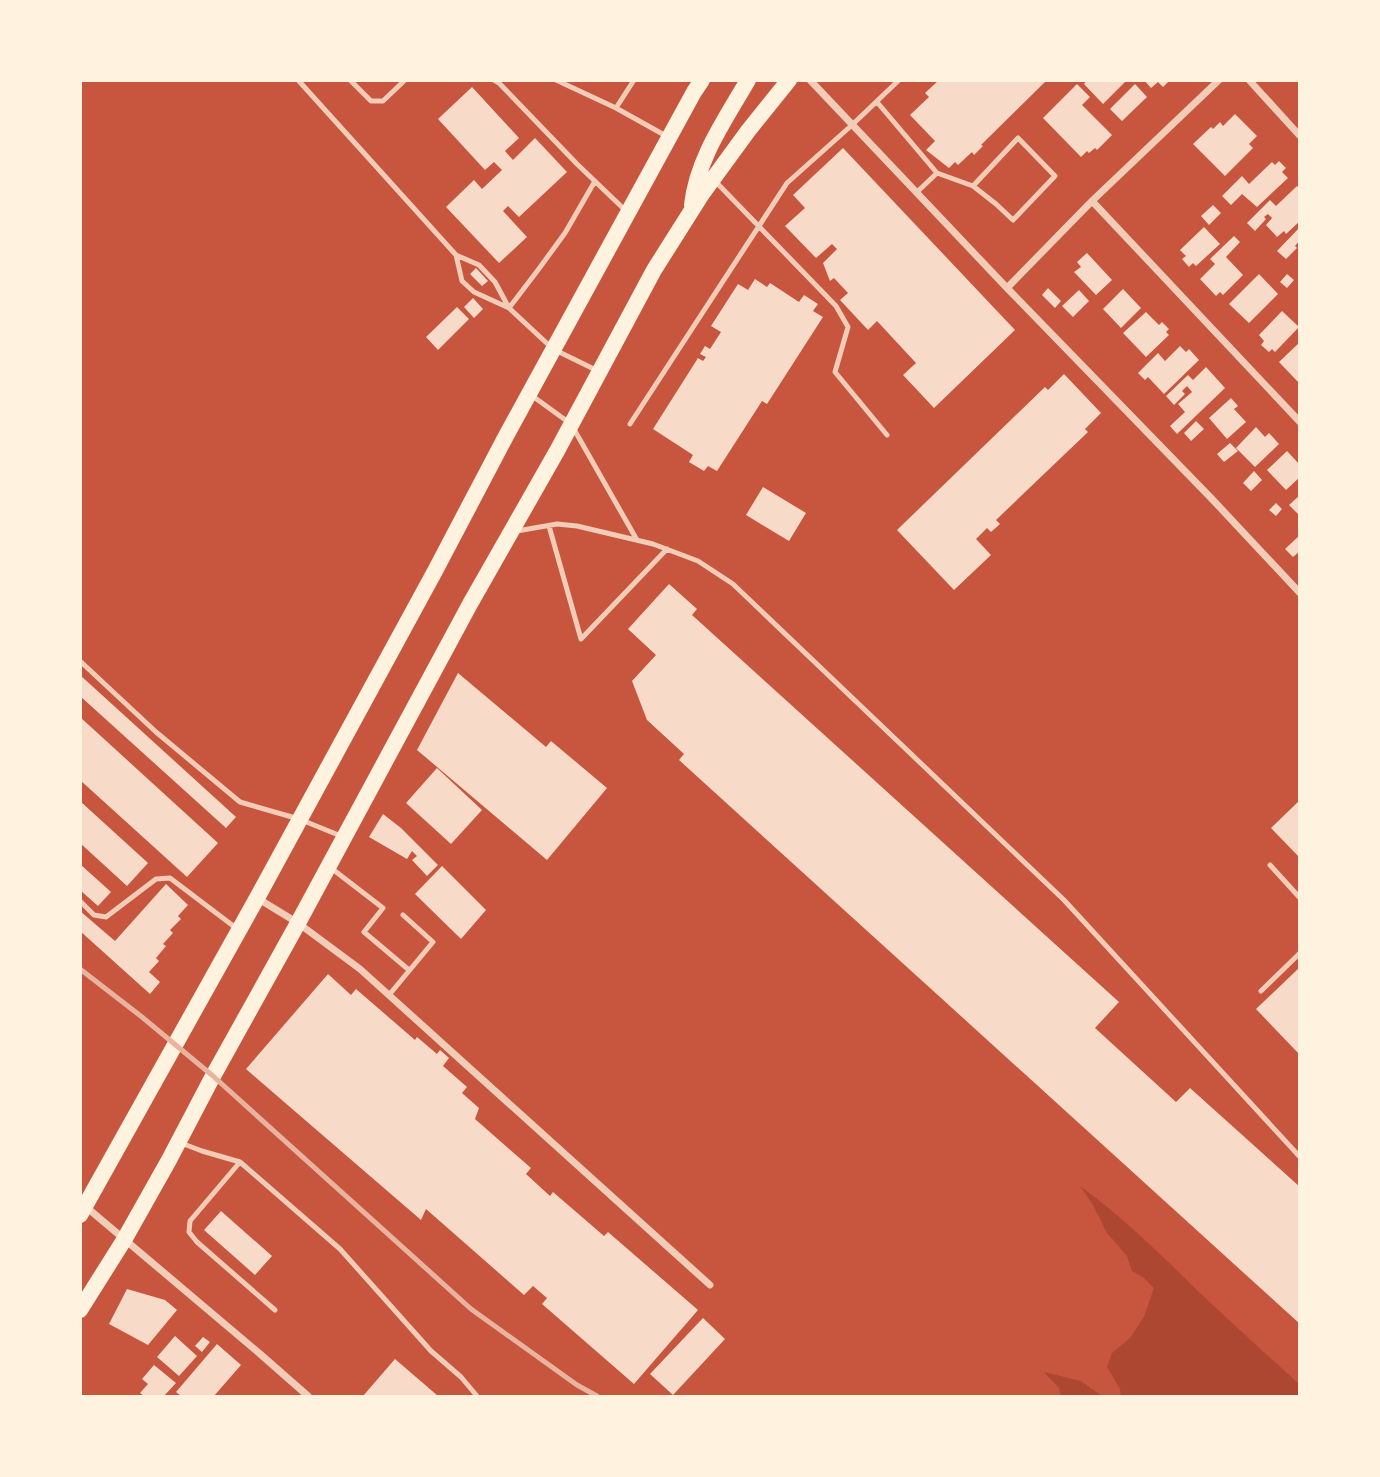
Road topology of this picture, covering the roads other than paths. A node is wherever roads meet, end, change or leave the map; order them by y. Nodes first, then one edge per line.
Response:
1 (298, 80) edge
2 (350, 80) edge
3 (405, 80) edge
4 (494, 80) edge
5 (556, 80) edge
6 (634, 80) edge
7 (702, 80) edge
8 (748, 80) edge
9 (789, 80) edge
10 (810, 80) edge
11 (899, 80) edge
12 (1219, 80) edge
13 (1249, 80) edge
14 (877, 102) junction
15 (616, 108) junction
16 (852, 125) junction
17 (1300, 136) edge
18 (669, 138) junction
19 (937, 173) junction
20 (713, 178) junction
21 (595, 181) junction
22 (973, 186) junction
23 (916, 193) junction
24 (1092, 201) junction
25 (691, 211) junction
26 (628, 213) junction
27 (758, 226) junction
28 (456, 255) junction
29 (1007, 288) junction
30 (509, 308) junction
31 (553, 349) junction
32 (598, 372) junction
33 (529, 393) junction
34 (1300, 422) edge
35 (571, 424) junction
36 (630, 424) dead end
37 (887, 435) dead end
38 (549, 526) junction
39 (510, 532) junction
40 (637, 540) junction
41 (667, 549) junction
42 (1300, 593) edge
43 (80, 661) edge
44 (299, 820) junction
45 (344, 837) junction
46 (1270, 864) dead end
47 (329, 866) junction
48 (257, 898) junction
49 (1300, 898) edge
50 (80, 901) edge
51 (403, 915) dead end
52 (298, 923) junction
53 (238, 930) junction
54 (1300, 953) edge
55 (409, 970) junction
56 (1261, 991) dead end
57 (389, 995) junction
58 (178, 1142) junction
59 (1300, 1157) edge
60 (240, 1162) junction
61 (82, 1208) edge
62 (124, 1240) junction
63 (710, 1285) dead end
64 (80, 1310) edge
65 (275, 1310) dead end
66 (308, 1396) edge
67 (477, 1396) edge

1 - 28 lane
2 - 3 lane
4 - 21 lane
5 - 15 lane
6 - 15 lane
7 - 18 main road
8 - 25 main road
9 - 20 main road
10 - 16 street
11 - 14 lane
12 - 24 street
13 - 17 street
14 - 16 lane
14 - 19 lane
15 - 18 lane
16 - 23 street
16 - 27 lane
18 - 26 main road
19 - 22 lane
19 - 23 lane
20 - 25 main road
20 - 27 lane
21 - 26 lane
21 - 30 lane
22 - 22 lane
23 - 29 street
24 - 29 street
24 - 34 street
25 - 32 main road
26 - 31 main road
27 - 36 lane
27 - 37 lane
28 - 30 lane
28 - 30 lane
29 - 42 street
30 - 31 lane
31 - 32 lane
31 - 33 main road
32 - 35 main road
33 - 35 lane
33 - 44 main road
35 - 39 main road
35 - 40 lane
38 - 39 lane
38 - 40 lane
38 - 41 lane
39 - 45 main road
40 - 41 lane
41 - 59 lane
43 - 44 lane
44 - 45 lane
44 - 48 main road
45 - 47 main road
46 - 49 lane
47 - 52 main road
47 - 55 lane
48 - 52 street
48 - 53 main road
50 - 53 lane
51 - 55 lane
52 - 57 street
52 - 58 main road
53 - 61 main road
54 - 56 lane
55 - 57 lane
57 - 63 street
58 - 60 lane
58 - 62 main road
60 - 65 lane
60 - 67 lane
61 - 62 street
62 - 64 main road
62 - 66 street

